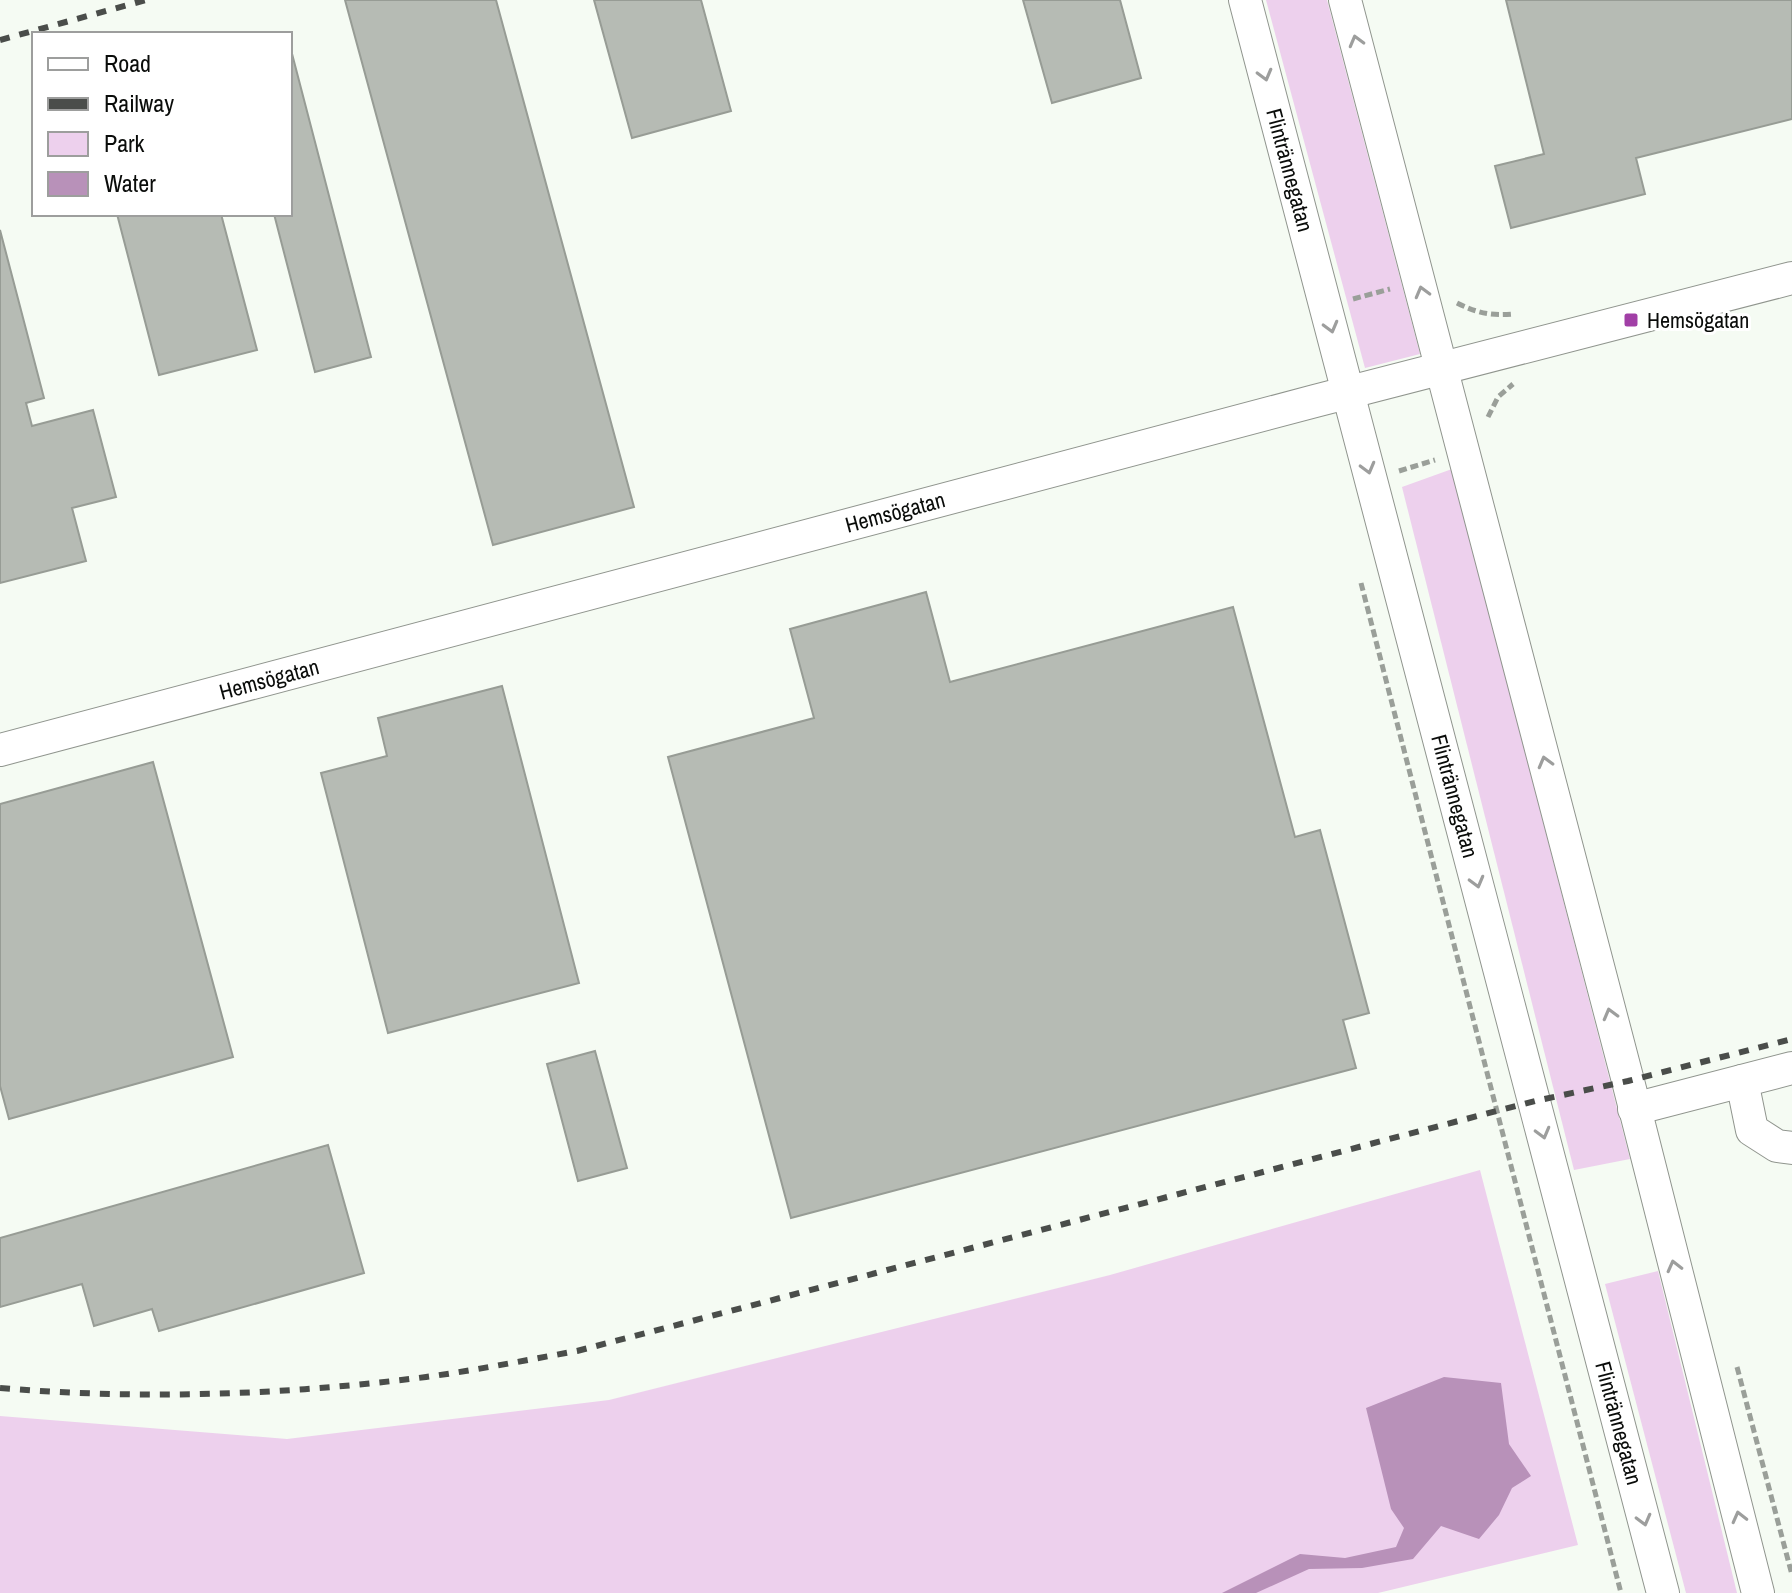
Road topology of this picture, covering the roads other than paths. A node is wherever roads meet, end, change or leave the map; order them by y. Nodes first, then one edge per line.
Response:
1 (1245, 0) edge
2 (1345, 0) edge
3 (1792, 278) edge
4 (1442, 368) junction
5 (1349, 392) junction
6 (0, 750) edge
7 (1792, 1068) edge
8 (1742, 1081) junction
9 (1634, 1109) junction
10 (1792, 1148) edge
11 (1663, 1593) edge
12 (1758, 1593) edge

1 -> 5 street, Flintrännegatan
4 -> 2 street
3 - 4 street, Hemsögatan
4 - 5 street, Hemsögatan
9 -> 4 street
5 - 6 street, Hemsögatan
5 -> 11 street, Flintrännegatan
7 - 8 street
8 - 9 street
8 - 10 street
12 -> 9 street

